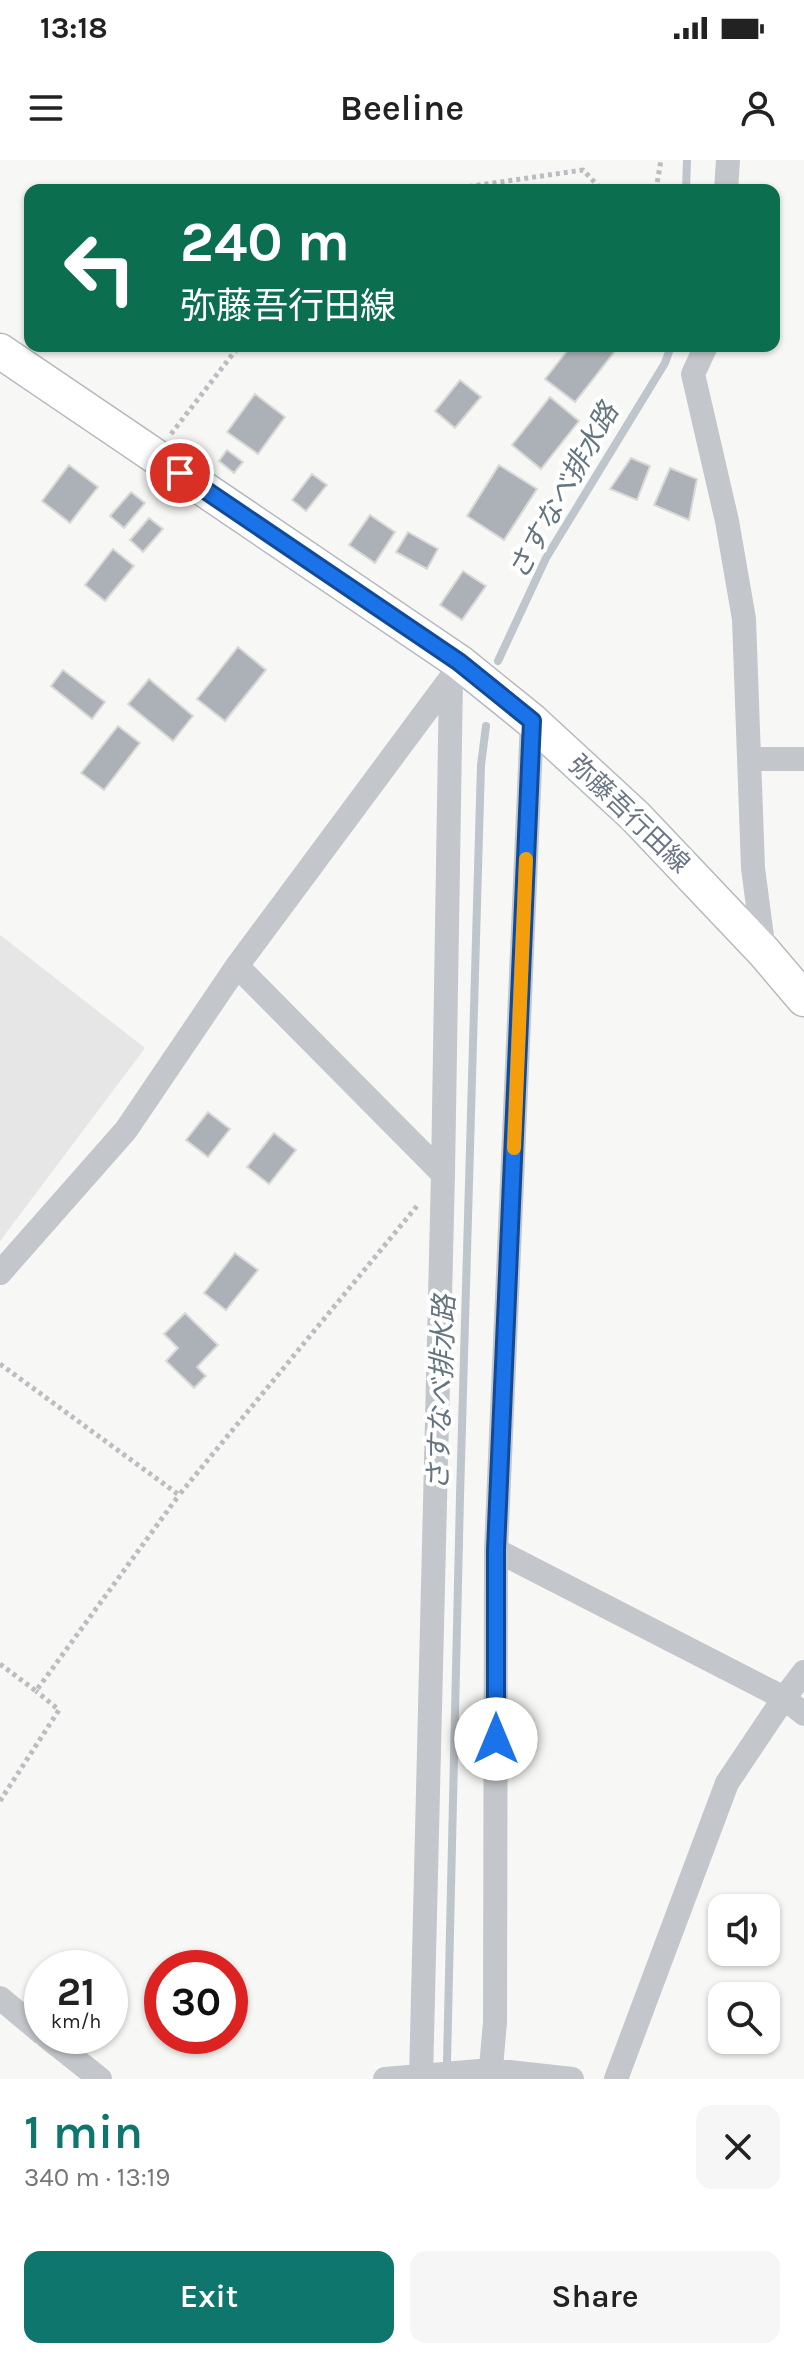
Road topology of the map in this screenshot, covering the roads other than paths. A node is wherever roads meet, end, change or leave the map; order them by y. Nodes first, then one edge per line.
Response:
1 (728, 160) edge
2 (726, 184) edge
3 (0, 351) edge
4 (703, 352) edge
5 (455, 671) junction
6 (532, 721) junction
7 (751, 759) junction
8 (804, 759) edge
9 (764, 952) junction
10 (237, 966) junction
11 (804, 999) edge
12 (443, 1174) junction
13 (0, 1273) edge
14 (496, 1550) junction
15 (804, 1672) edge
16 (784, 1698) junction
17 (804, 1714) edge
18 (0, 1998) edge
19 (24, 2018) edge
20 (69, 2054) edge
21 (490, 2074) edge
22 (421, 2077) edge
23 (100, 2079) edge
24 (385, 2079) edge
25 (572, 2079) edge
26 (616, 2079) edge

1 - 2 street
3 - 5 main road, 弥藤吾行田線
4 - 7 street
5 - 6 main road, 弥藤吾行田線
5 - 10 street
5 - 12 street
6 - 9 main road, 弥藤吾行田線
6 - 14 street
7 - 8 street
7 - 9 street
9 - 11 main road, 弥藤吾行田線
10 - 12 street
10 - 13 street
12 - 22 street
14 - 16 street
14 - 21 street
15 - 16 street
16 - 17 street
16 - 26 street
18 - 19 street
20 - 23 street
21 - 22 street
21 - 25 street
22 - 24 street

